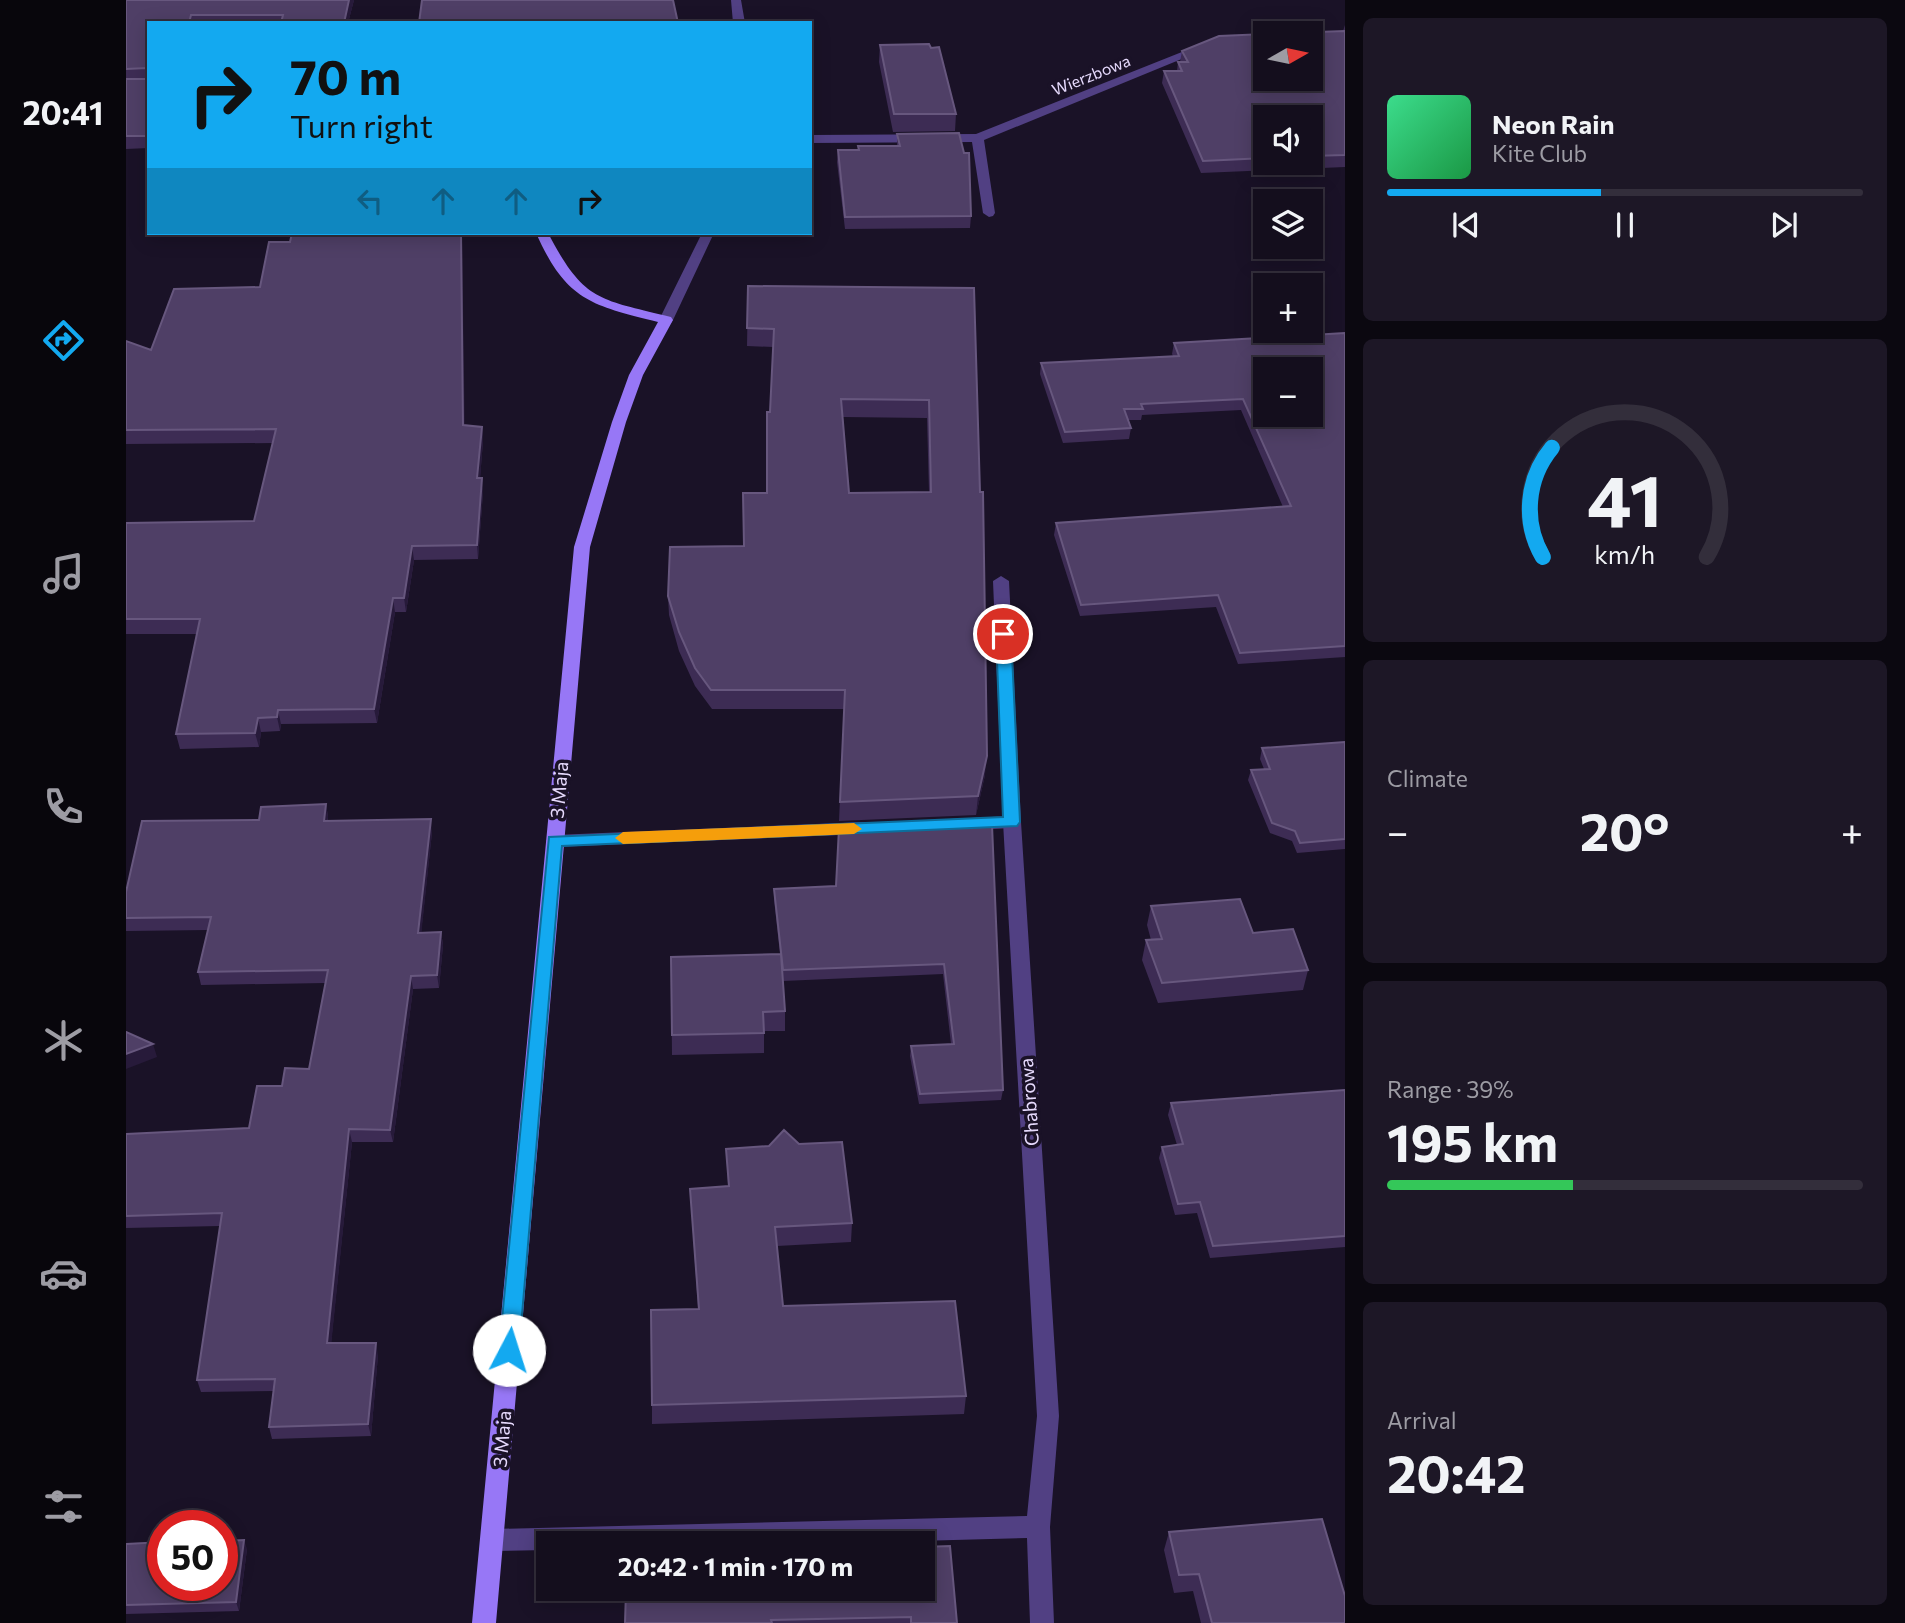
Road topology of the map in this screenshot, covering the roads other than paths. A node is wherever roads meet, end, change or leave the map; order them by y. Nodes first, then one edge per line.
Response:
1 (736, 0) edge
2 (739, 21) edge
3 (1217, 42) edge
4 (978, 138) junction
5 (812, 139) edge
6 (989, 213) dead end
7 (543, 235) edge
8 (707, 235) edge
9 (666, 320) junction
10 (1001, 581) dead end
11 (1012, 822) junction
12 (929, 825) edge
13 (887, 827) edge
14 (555, 841) junction
15 (1038, 1527) junction
16 (493, 1540) junction
17 (484, 1623) edge
18 (1042, 1623) edge

1 - 2 street
3 - 4 street, Wierzbowa
4 - 5 street, Wierzbowa
4 - 6 street
7 - 9 main road
8 - 9 street, 3 Maja
9 - 14 main road, 3 Maja
10 - 11 street, Chabrowa
11 - 12 street
11 - 15 street, Chabrowa
13 - 14 street
14 - 16 main road, 3 Maja
15 - 16 street
15 - 18 street, Chabrowa
16 - 17 main road, 3 Maja

